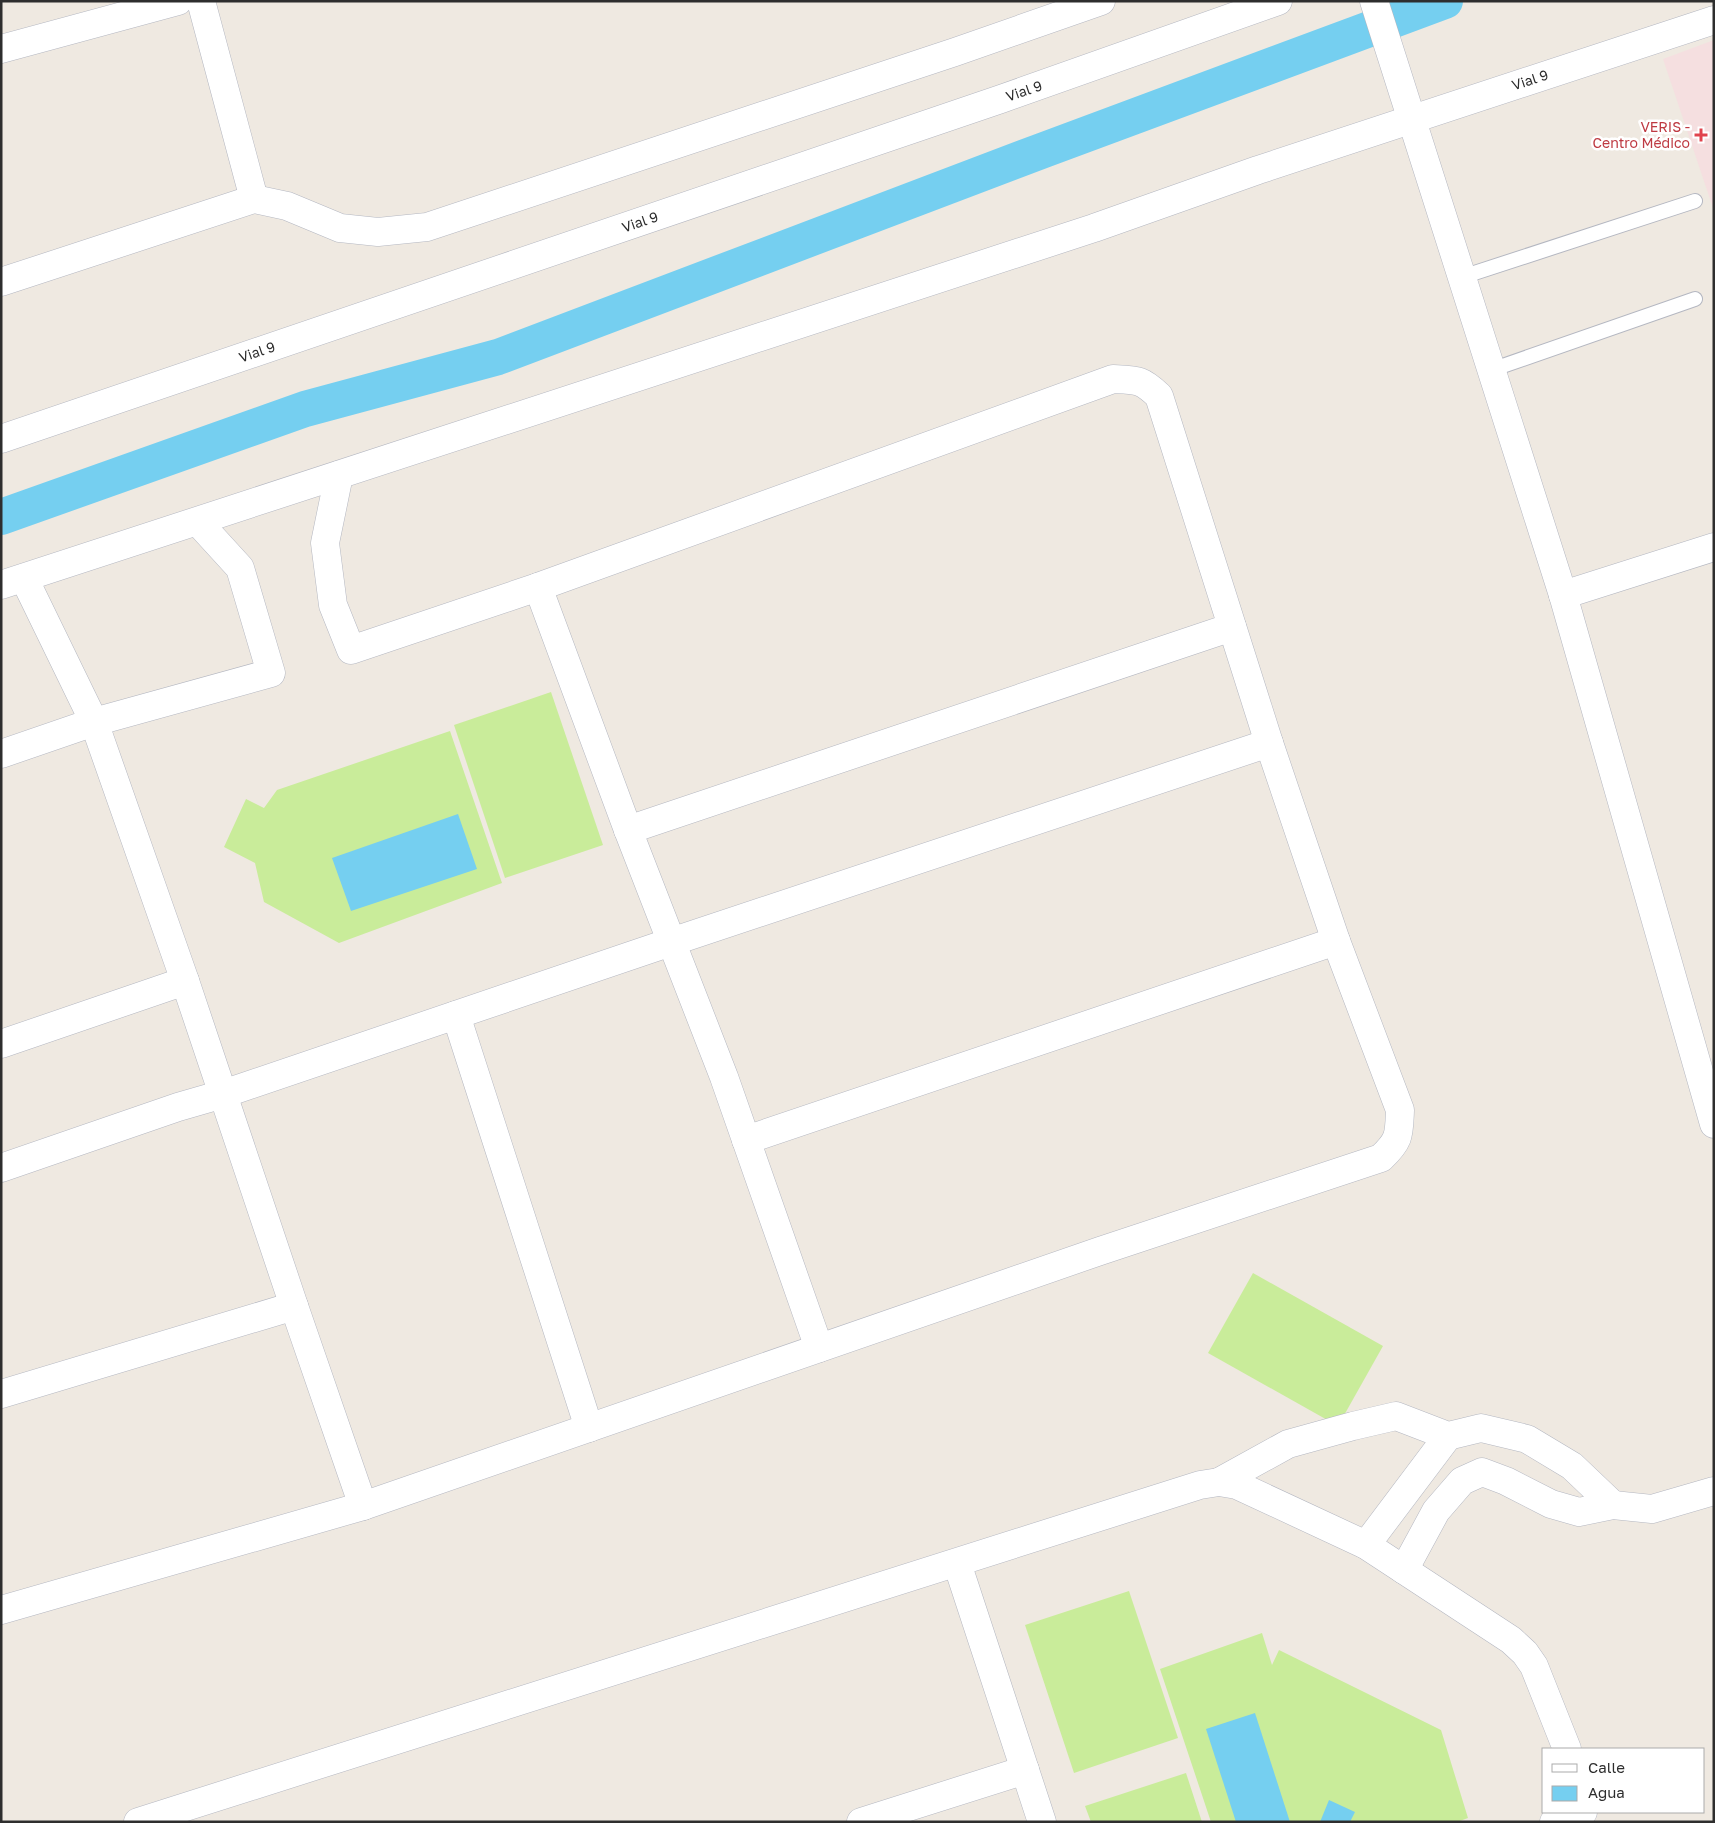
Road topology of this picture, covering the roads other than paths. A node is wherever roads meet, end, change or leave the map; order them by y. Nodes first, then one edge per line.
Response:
1 (178, 1) edge
2 (201, 1) edge
3 (1101, 1) edge
4 (1278, 1) edge
5 (1374, 1) edge
6 (1714, 20) edge
7 (1, 49) edge
8 (1412, 118) junction
9 (254, 199) junction
10 (1695, 201) dead end
11 (1462, 277) junction
12 (1, 282) edge
13 (1695, 299) dead end
14 (1491, 370) junction
15 (1, 439) edge
16 (339, 475) junction
17 (198, 522) junction
18 (1714, 547) edge
19 (13, 582) edge
20 (538, 587) junction
21 (1563, 595) junction
22 (1232, 627) junction
23 (94, 722) junction
24 (1269, 743) junction
25 (1, 754) edge
26 (628, 830) junction
27 (1336, 941) junction
28 (671, 942) junction
29 (185, 981) junction
30 (456, 1015) junction
31 (1, 1044) edge
32 (223, 1094) junction
33 (1714, 1124) edge
34 (746, 1140) junction
35 (1, 1168) edge
36 (294, 1306) junction
37 (819, 1348) junction
38 (1, 1394) edge
39 (589, 1428) junction
40 (1448, 1436) junction
41 (1219, 1482) junction
42 (1714, 1491) edge
43 (363, 1506) junction
44 (1613, 1506) junction
45 (1366, 1545) junction
46 (957, 1563) junction
47 (1404, 1570) junction
48 (1, 1610) edge
49 (1567, 1748) edge
50 (1025, 1770) junction
51 (1580, 1813) edge
52 (138, 1822) edge
53 (861, 1822) edge
54 (1042, 1822) edge
55 (1554, 1822) edge

1 - 7 street
2 - 9 street
3 - 9 street
4 - 15 street, Vial 9
5 - 8 street
6 - 8 street, Vial 9
8 - 11 street
8 - 16 street, Vial 9
9 - 12 street
10 - 11 lane
11 - 14 street
13 - 14 lane
14 - 21 street
16 - 17 street
16 - 20 street
17 - 19 street
17 - 23 street
18 - 21 street
19 - 23 street
20 - 22 street
20 - 26 street
21 - 33 street
22 - 24 street
22 - 26 street
23 - 25 street
23 - 29 street
24 - 27 street
24 - 28 street
26 - 28 street
27 - 34 street
27 - 37 street
28 - 30 street
28 - 34 street
29 - 31 street
29 - 32 street
30 - 32 street
30 - 39 street
32 - 35 street
32 - 36 street
34 - 37 street
36 - 38 street
36 - 43 street
37 - 39 street
39 - 43 street
40 - 41 street
40 - 44 street
40 - 45 street
41 - 45 street
41 - 46 street
42 - 44 street
43 - 48 street
44 - 47 street
45 - 47 street
46 - 50 street
46 - 52 street
47 - 49 street
50 - 53 street
50 - 54 street
51 - 55 street

